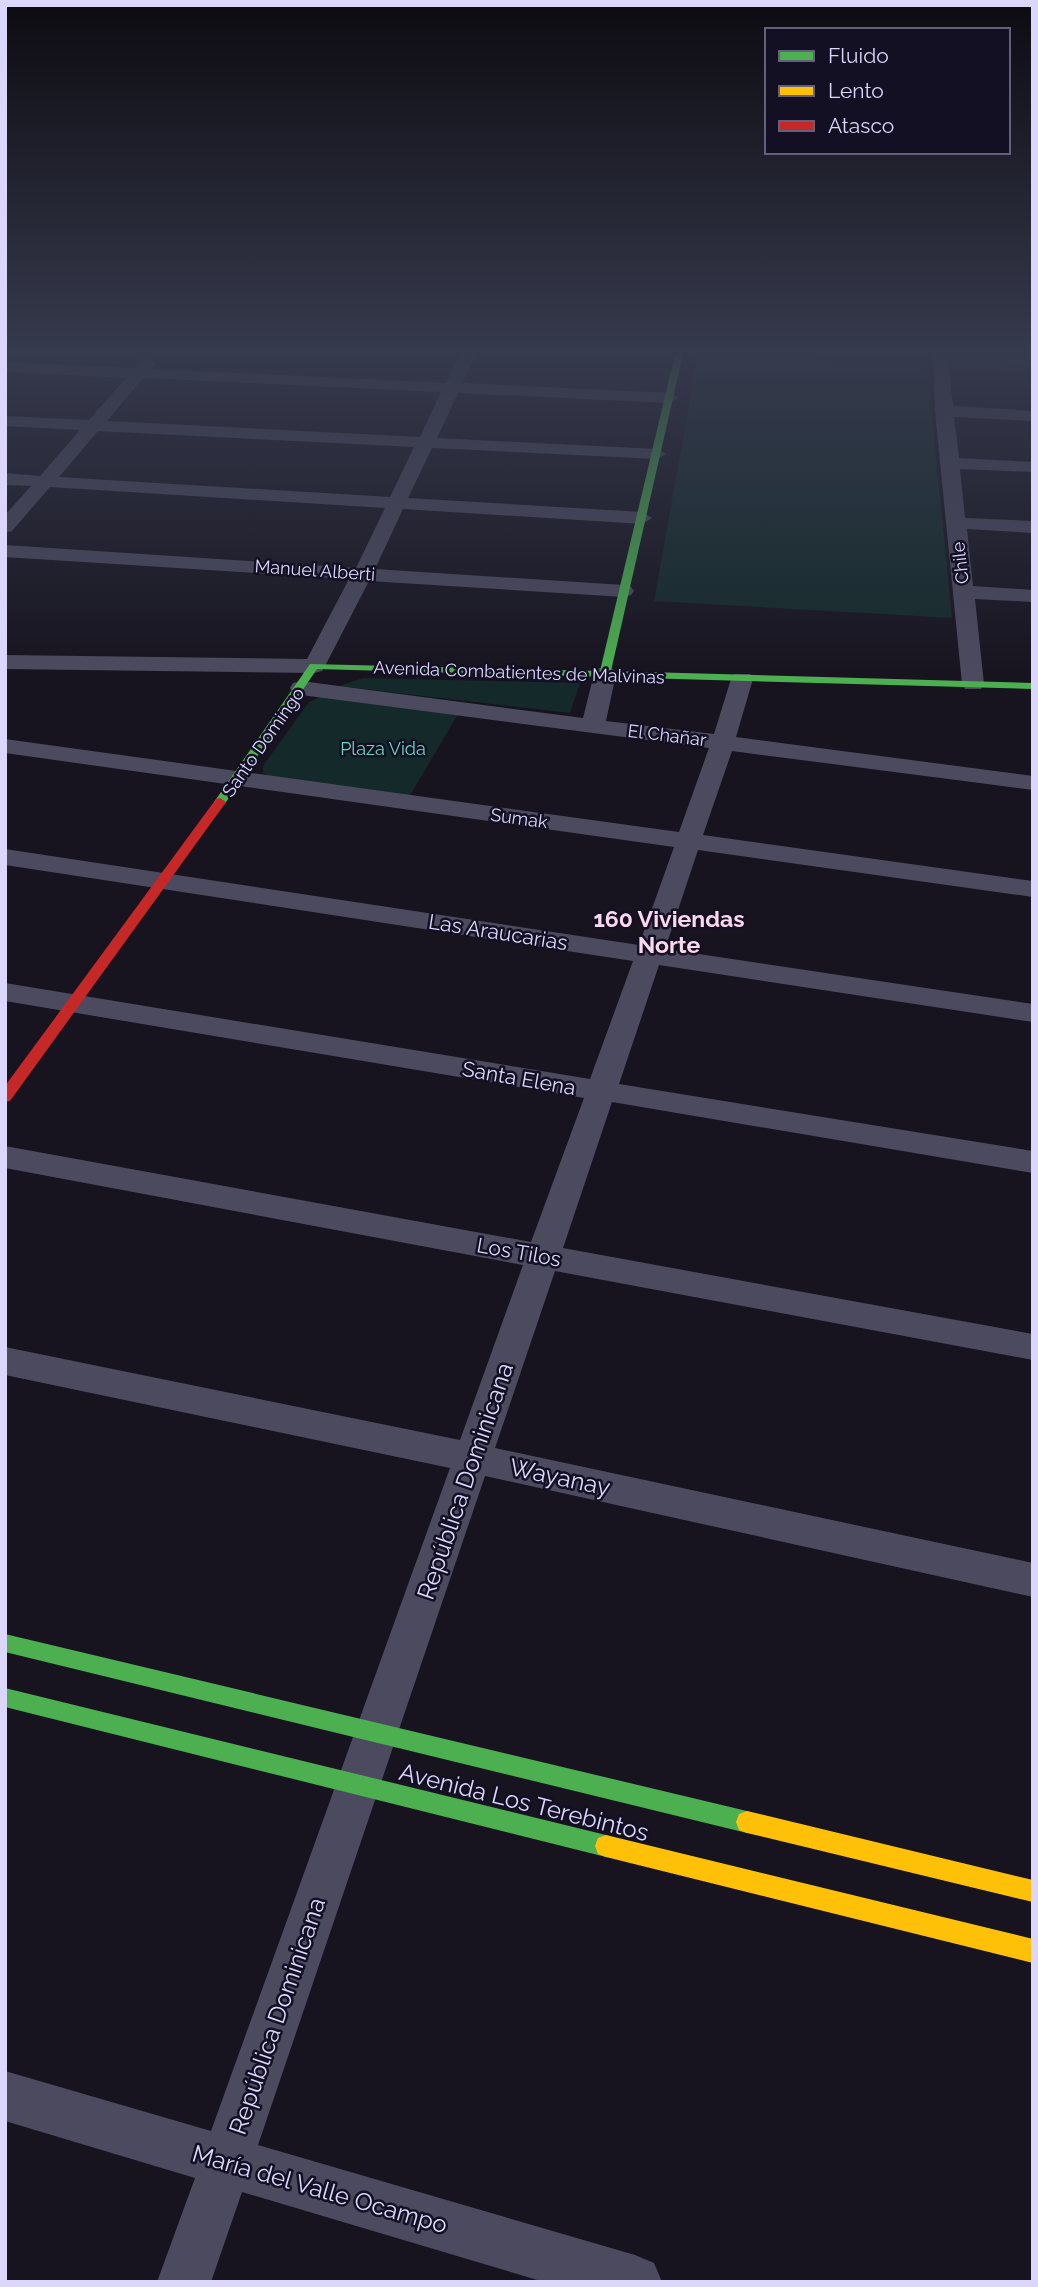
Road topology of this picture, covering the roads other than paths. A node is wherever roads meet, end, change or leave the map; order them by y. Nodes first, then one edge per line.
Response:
1 (63, 461) edge
2 (418, 461) edge
3 (655, 461) edge
4 (950, 463) joint
5 (1033, 467) edge
6 (5, 479) edge
7 (46, 481) junction
8 (397, 503) junction
9 (642, 518) junction
10 (956, 523) junction
11 (5, 527) edge
12 (1033, 527) edge
13 (5, 551) edge
14 (363, 573) junction
15 (624, 591) junction
16 (963, 592) junction
17 (1033, 596) edge
18 (5, 662) edge
19 (314, 666) junction
20 (606, 674) junction
21 (742, 678) junction
22 (973, 684) junction
23 (1033, 686) edge
24 (301, 688) junction
25 (593, 726) junction
26 (723, 743) junction
27 (5, 746) edge
28 (238, 778) junction
29 (1033, 783) edge
30 (688, 842) junction
31 (5, 858) edge
32 (162, 881) junction
33 (1033, 889) edge
34 (648, 955) junction
35 (5, 992) edge
36 (74, 1003) junction
37 (1033, 1013) edge
38 (600, 1091) junction
39 (5, 1097) edge
40 (5, 1157) edge
41 (1033, 1161) edge
42 (542, 1256) junction
43 (1033, 1347) edge
44 (5, 1361) edge
45 (473, 1458) junction
46 (1033, 1580) edge
47 (5, 1643) edge
48 (5, 1696) edge
49 (376, 1733) junction
50 (358, 1784) junction
51 (1033, 1891) edge
52 (1033, 1951) edge
53 (5, 2096) edge
54 (226, 2161) junction
55 (184, 2282) edge
56 (635, 2282) edge

1 - 7 street
2 - 8 street, Santo Domingo
3 - 9 street
4 - 5 street
4 - 10 street, Chile
6 - 7 street
7 - 8 street
7 - 11 street
8 - 9 street
8 - 14 street, Santo Domingo
9 - 15 street
10 - 12 street
10 - 16 street, Chile
13 - 14 street, Manuel Alberti
14 - 15 street, Manuel Alberti
14 - 19 street, Santo Domingo
15 - 20 street
16 - 17 street
16 - 22 street, Chile
18 - 19 street, Avenida Combatientes de Malvinas
19 - 20 street, Avenida Combatientes de Malvinas
19 - 24 street, Santo Domingo
20 - 21 street, Avenida Combatientes de Malvinas
20 - 25 street
21 - 22 street, Avenida Combatientes de Malvinas
21 - 26 street, República Dominicana
22 - 23 street, Avenida Combatientes de Malvinas
24 - 25 street, El Chañar
24 - 28 street, Santo Domingo
25 - 26 street, El Chañar
26 - 29 street, El Chañar
26 - 30 street, República Dominicana
27 - 28 street, Sumak
28 - 30 street, Sumak
28 - 32 street, Santo Domingo
30 - 33 street, Sumak
30 - 34 street, República Dominicana
31 - 32 street, Las Araucarias
32 - 34 street, Las Araucarias
32 - 36 street, Santo Domingo
34 - 37 street, Las Araucarias
34 - 38 street, República Dominicana
35 - 36 street, Santa Elena
36 - 38 street, Santa Elena
36 - 39 street, Santo Domingo
38 - 41 street, Santa Elena
38 - 42 street, República Dominicana
40 - 42 street, Los Tilos
42 - 43 street, Los Tilos
42 - 45 street, República Dominicana
44 - 45 street, Wayanay
45 - 46 street, Wayanay
45 - 49 street, República Dominicana
47 - 49 street, Avenida Los Terebintos
48 - 50 street, Avenida Los Terebintos
49 - 50 street, República Dominicana
49 - 51 street, Avenida Los Terebintos
50 - 52 street, Avenida Los Terebintos
50 - 54 street, República Dominicana
53 - 54 street, María del Valle Ocampo
54 - 55 street, República Dominicana
54 - 56 street, María del Valle Ocampo

